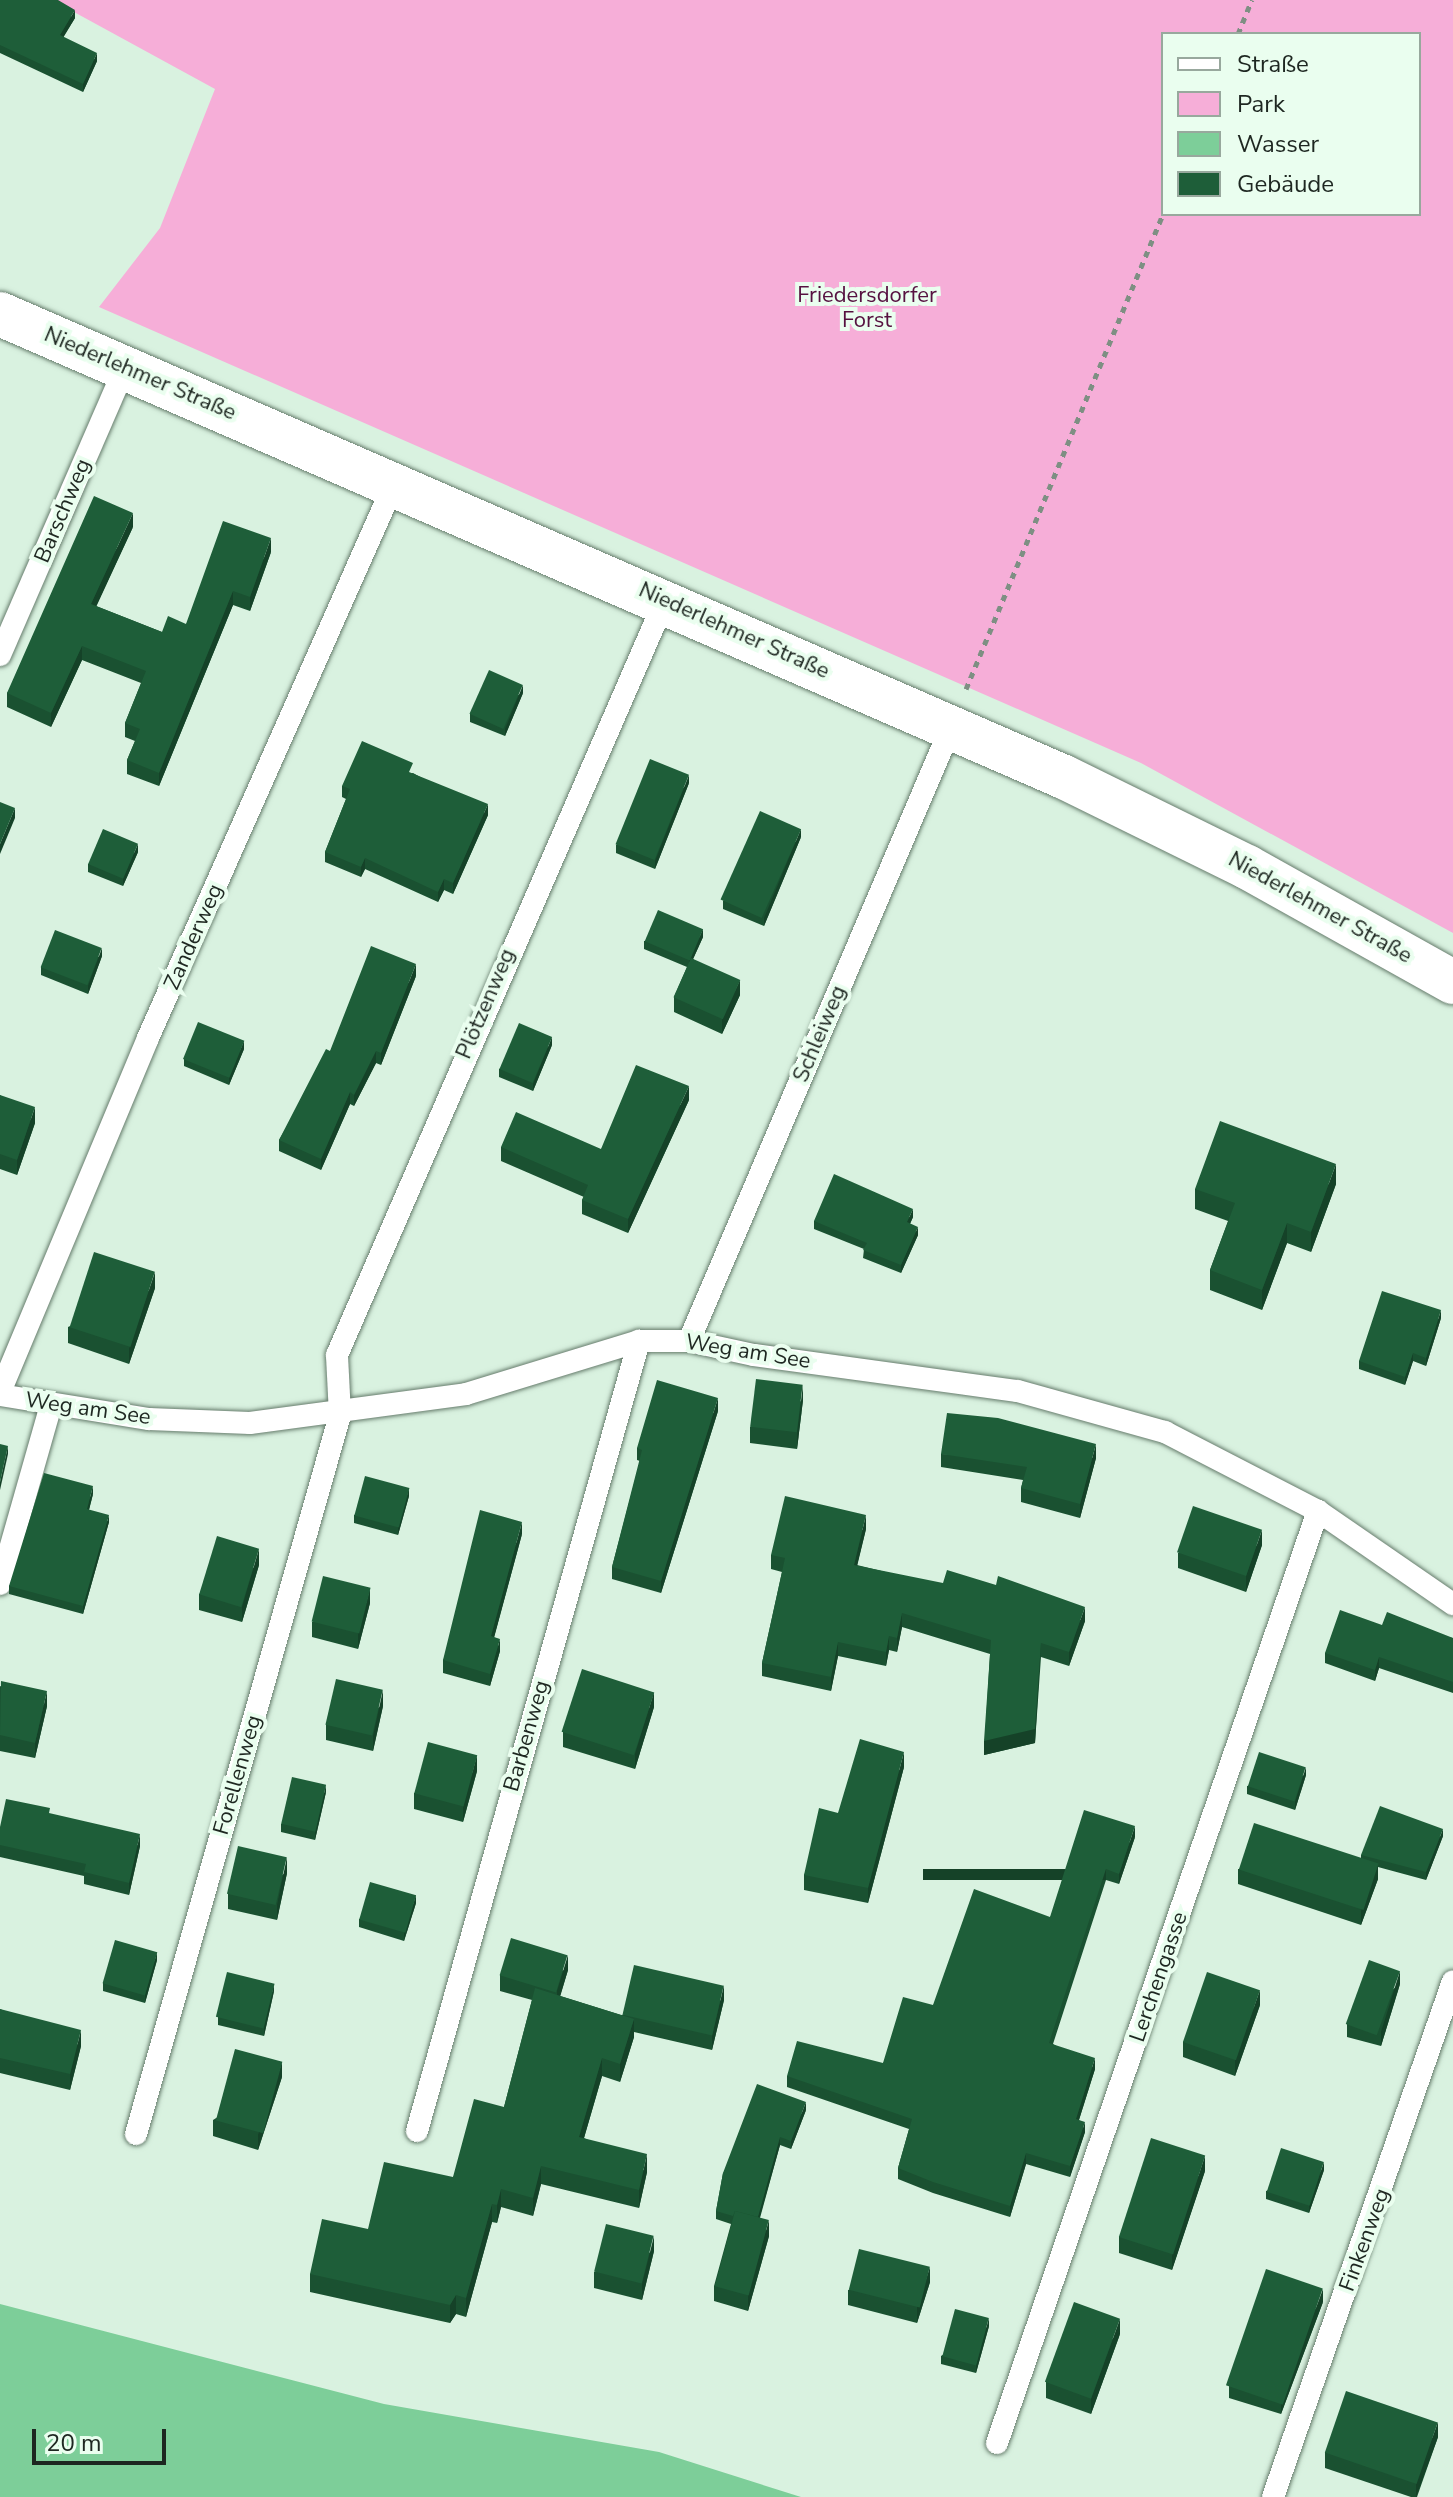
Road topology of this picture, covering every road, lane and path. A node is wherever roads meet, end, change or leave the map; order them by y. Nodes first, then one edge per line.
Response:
1 (1252, 0) edge
2 (1239, 32) edge
3 (1162, 216) edge
4 (0, 314) edge
5 (125, 367) junction
6 (394, 484) junction
7 (665, 600) junction
8 (0, 655) edge
9 (951, 727) junction
10 (1453, 982) edge
11 (639, 1341) junction
12 (689, 1341) junction
13 (0, 1394) edge
14 (51, 1405) junction
15 (340, 1415) junction
16 (1318, 1511) junction
17 (0, 1584) edge
18 (1453, 1604) edge
19 (1453, 1981) edge
20 (417, 2131) dead end
21 (136, 2134) dead end
22 (997, 2443) dead end
23 (1273, 2497) edge

1 - 2 path
3 - 9 path
4 - 5 main road, Niederlehmer Straße
5 - 6 main road, Niederlehmer Straße
5 - 8 lane, Barschweg
6 - 7 main road, Niederlehmer Straße
6 - 13 lane, Zanderweg
7 - 9 main road, Niederlehmer Straße
7 - 15 lane, Plötzenweg
9 - 10 main road, Niederlehmer Straße
9 - 12 lane, Schleiweg
11 - 12 lane, Weg am See
11 - 15 lane, Weg am See
11 - 20 lane, Barbenweg
12 - 16 lane, Weg am See
13 - 14 lane, Weg am See
14 - 15 lane, Weg am See
14 - 17 lane
15 - 21 lane, Forellenweg
16 - 18 lane, Weg am See
16 - 22 lane, Lerchengasse
19 - 23 lane, Finkenweg

